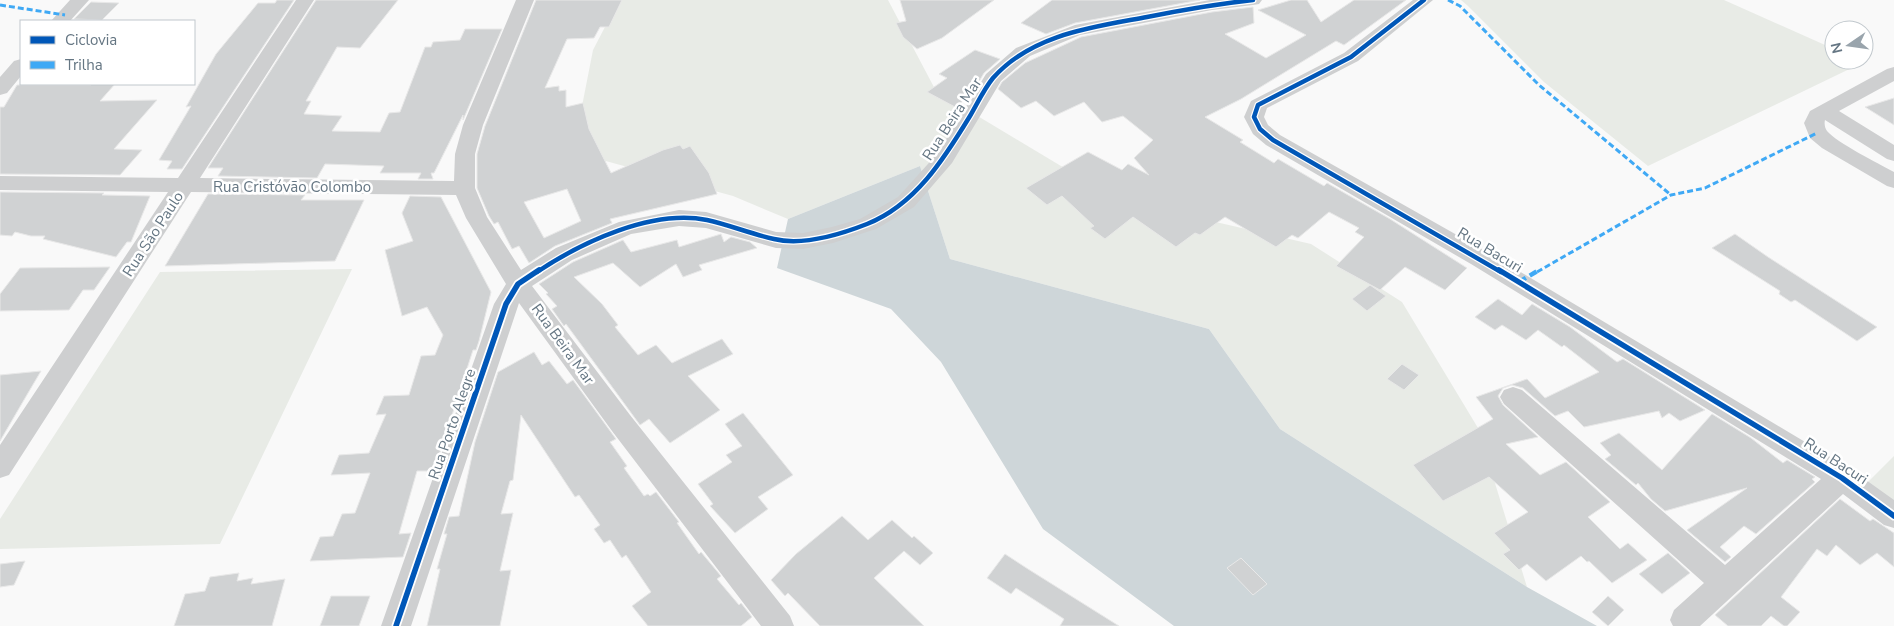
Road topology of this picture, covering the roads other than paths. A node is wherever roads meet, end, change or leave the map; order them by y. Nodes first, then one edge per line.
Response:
1 (80, 0) edge
2 (305, 0) edge
3 (525, 0) edge
4 (1253, 0) edge
5 (1424, 0) edge
6 (1202, 4) edge
7 (61, 20) edge
8 (20, 66) edge
9 (1891, 76) edge
10 (0, 89) edge
11 (1824, 111) junction
12 (1894, 154) edge
13 (1894, 181) edge
14 (0, 183) edge
15 (185, 186) junction
16 (464, 188) junction
17 (564, 254) joint
18 (518, 284) junction
19 (1513, 397) dead end
20 (0, 467) edge
21 (1842, 478) junction
22 (1894, 516) edge
23 (1725, 584) junction
24 (1685, 620) dead end
25 (396, 626) edge
26 (779, 626) edge

1 - 7 street
2 - 15 street, Rua São Paulo
3 - 16 street, Rua Beira Mar
4 - 6 street, Rua Beira Mar
5 - 21 street, Rua Bacuri
6 - 17 street, Rua Beira Mar
8 - 10 street
9 - 11 street
11 - 12 street
11 - 13 street
14 - 15 street, Rua Cristóvão Colombo
15 - 16 street, Rua Cristóvão Colombo
15 - 20 street, Rua São Paulo
16 - 18 street, Rua Beira Mar
17 - 18 street, Rua Porto Alegre
18 - 25 street, Rua Porto Alegre
18 - 26 street, Rua Beira Mar
19 - 23 street
21 - 22 street, Rua Bacuri
21 - 23 street
23 - 24 street

